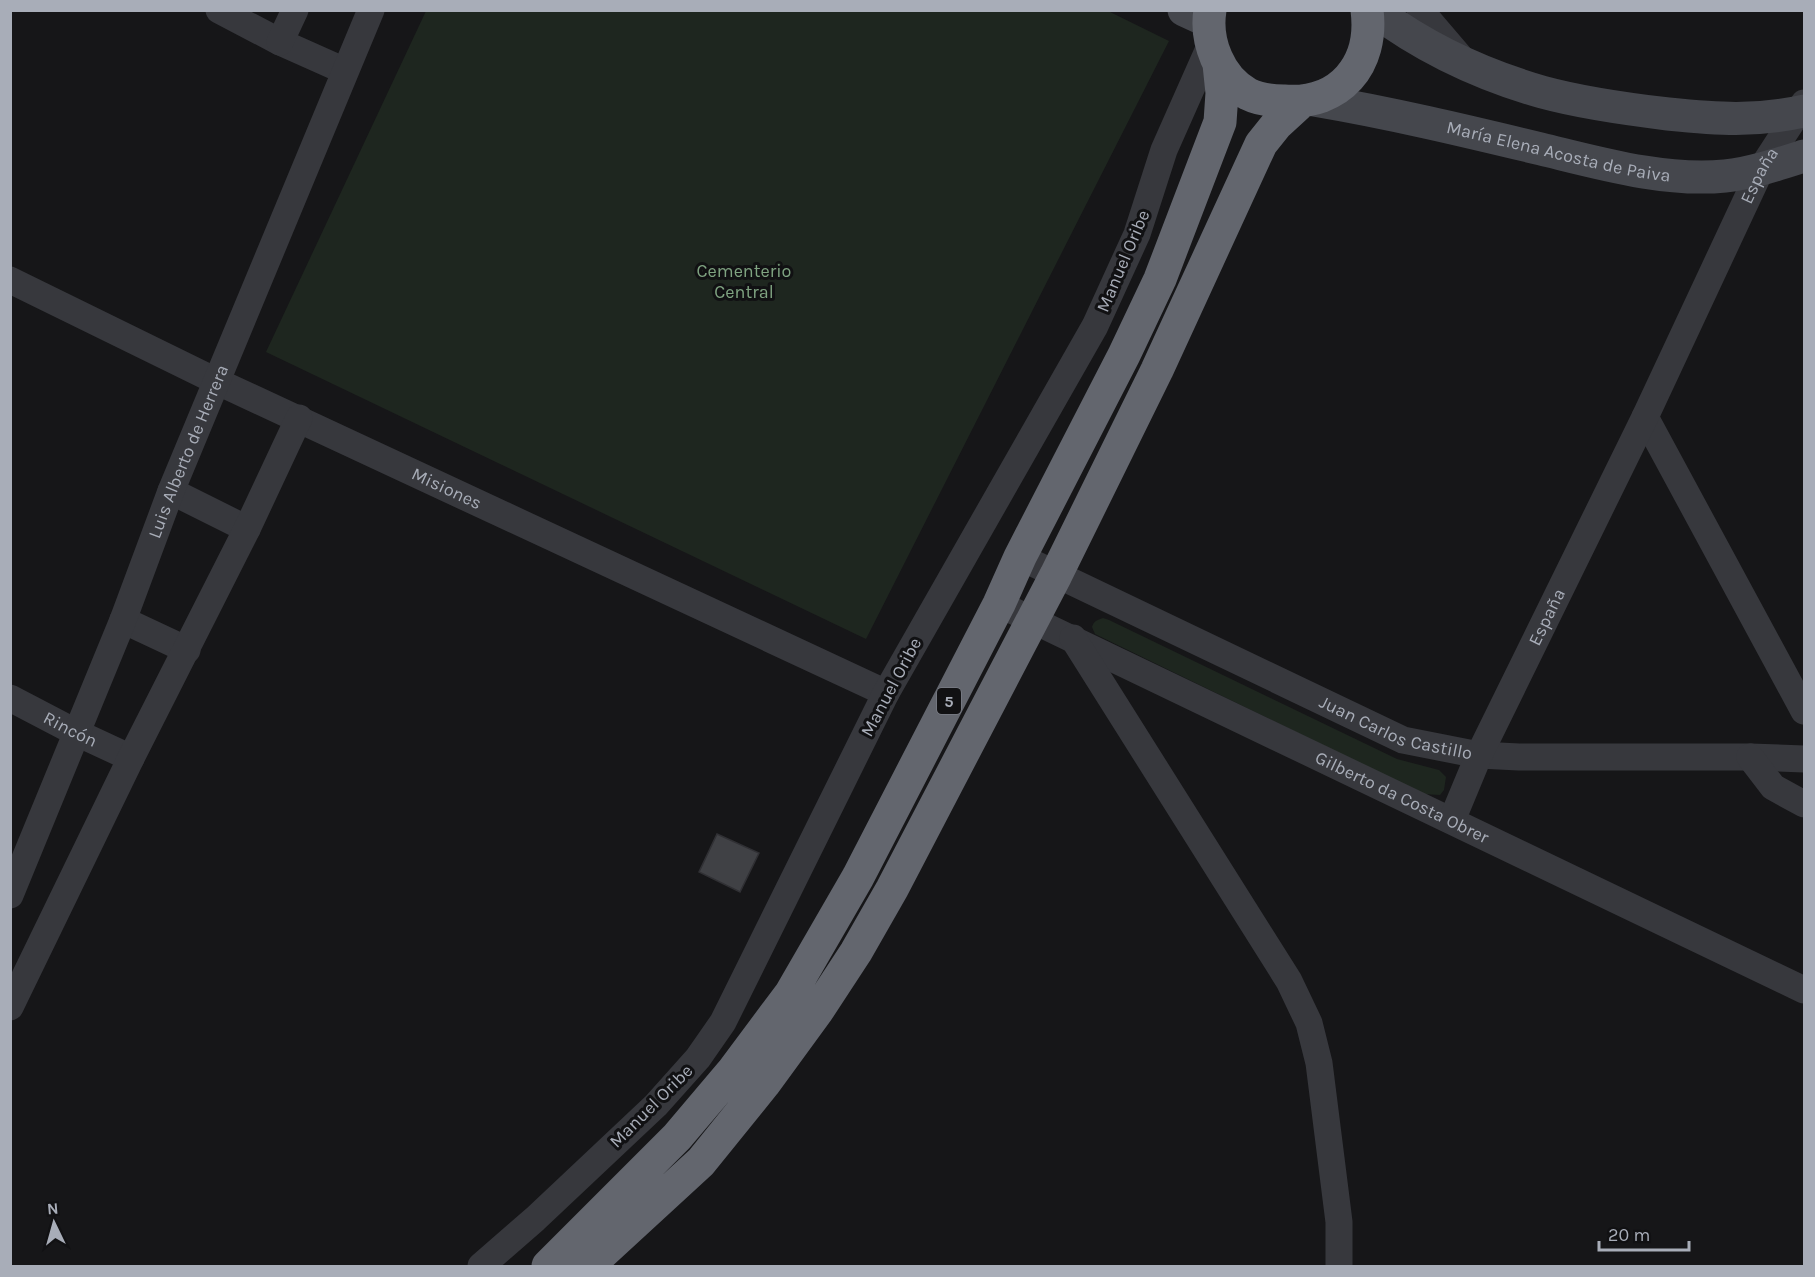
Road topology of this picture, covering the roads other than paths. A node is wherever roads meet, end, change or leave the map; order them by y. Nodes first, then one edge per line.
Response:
1 (219, 10) edge
2 (295, 10) edge
3 (371, 10) edge
4 (1367, 10) edge
5 (1374, 10) edge
6 (1420, 10) edge
7 (1206, 30) edge
8 (280, 42) junction
9 (1465, 64) junction
10 (345, 71) junction
11 (1307, 101) junction
12 (1803, 109) edge
13 (1804, 156) edge
14 (1761, 170) junction
15 (10, 280) edge
16 (216, 381) junction
17 (1645, 417) junction
18 (299, 418) junction
19 (171, 490) junction
20 (247, 529) junction
21 (1020, 557) junction
22 (1056, 575) junction
23 (999, 604) junction
24 (123, 620) junction
25 (1033, 620) junction
26 (1073, 639) junction
27 (187, 650) junction
28 (886, 693) junction
29 (10, 698) edge
30 (1804, 711) edge
31 (75, 732) junction
32 (1479, 755) junction
33 (1750, 757) junction
34 (131, 758) junction
35 (1804, 759) edge
36 (1804, 804) edge
37 (1452, 820) junction
38 (10, 895) edge
39 (1804, 990) edge
40 (10, 1007) edge
41 (732, 1072) junction
42 (656, 1106) junction
43 (481, 1266) edge
44 (548, 1266) edge
45 (588, 1266) edge
46 (1340, 1266) edge

1 - 8 street
2 - 8 street
3 - 10 street, Luis Alberto de Herrera
4 - 11 highway
5 - 9 street
6 - 9 street
7 - 11 highway
7 - 21 highway, Manuel Oribe / 5
7 - 28 street, Manuel Oribe
8 - 10 street
9 - 12 street
10 - 16 street, Luis Alberto de Herrera
11 - 14 street, María Elena Acosta de Paiva
11 - 22 highway, 5
12 - 14 street, España
13 - 14 street, María Elena Acosta de Paiva
14 - 17 street, España
15 - 16 street, Misiones
16 - 18 street, Misiones
16 - 19 street, Luis Alberto de Herrera
17 - 30 street
17 - 32 street, España
18 - 20 street
18 - 28 street, Misiones
19 - 20 street
19 - 24 street, Luis Alberto de Herrera
20 - 27 street
21 - 22 street, Juan Carlos Castillo
21 - 23 highway, Manuel Oribe / 5
22 - 25 highway, 5
22 - 32 street, Juan Carlos Castillo
23 - 25 street, Gilberto da Costa Obrer
23 - 41 highway, Manuel Oribe / 5
24 - 27 street
24 - 31 street, Luis Alberto de Herrera
25 - 26 street, Gilberto da Costa Obrer
25 - 45 highway, 5
26 - 37 street, Gilberto da Costa Obrer
26 - 46 street
27 - 34 street
28 - 42 street, Manuel Oribe
29 - 31 street, Rincón
31 - 34 street, Rincón
31 - 38 street, Luis Alberto de Herrera
32 - 33 street, Juan Carlos Castillo
32 - 37 street, España
33 - 35 street, Juan Carlos Castillo
33 - 36 street
34 - 40 street
37 - 39 street, Gilberto da Costa Obrer
41 - 42 street
41 - 44 highway, Manuel Oribe / 5
42 - 43 street, Manuel Oribe

